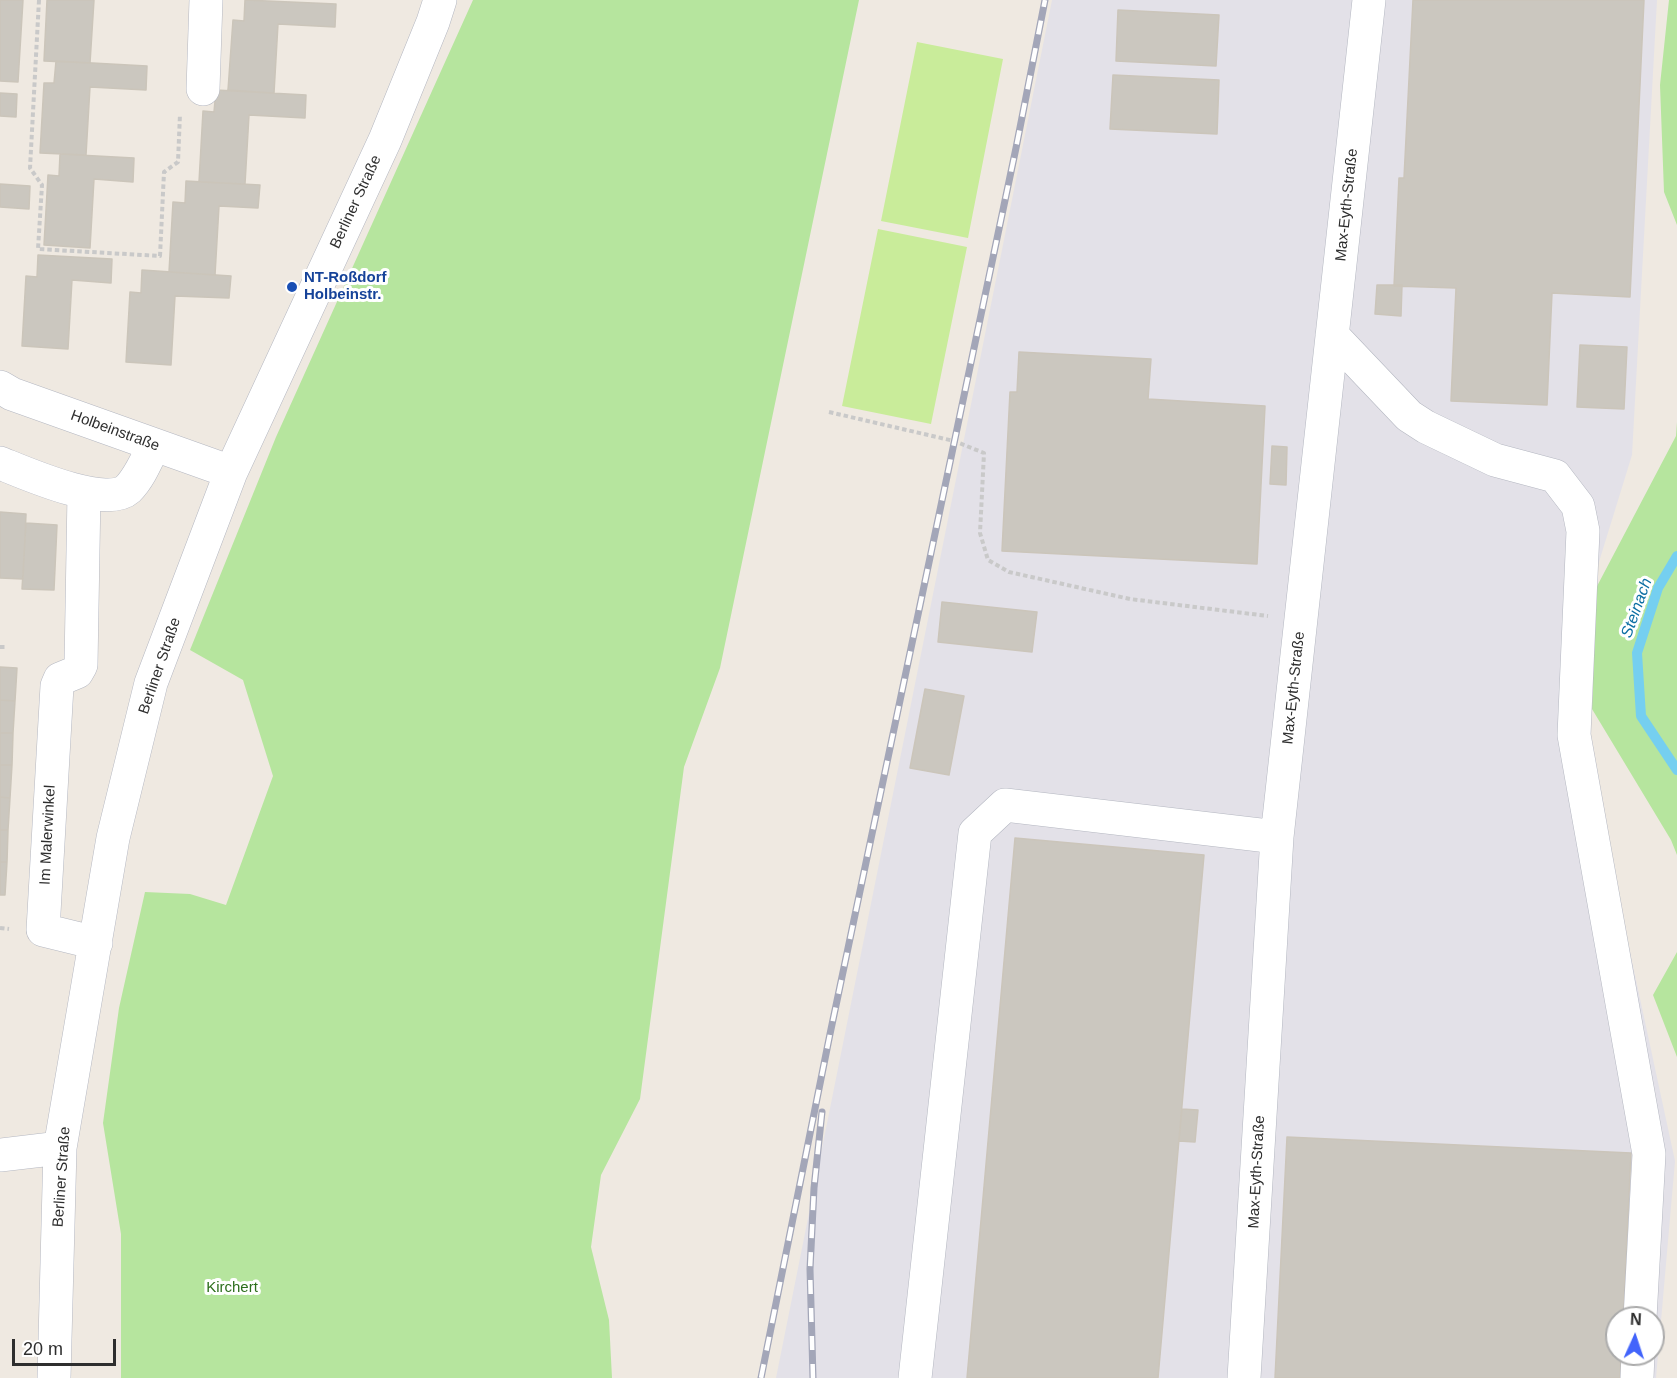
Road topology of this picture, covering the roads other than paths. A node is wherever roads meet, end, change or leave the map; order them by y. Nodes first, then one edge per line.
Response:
1 (206, 0) edge
2 (440, 0) edge
3 (1369, 0) edge
4 (203, 89) road end
5 (1332, 335) junction
6 (0, 387) edge
7 (154, 445) junction
8 (0, 463) edge
9 (231, 472) junction
10 (84, 493) junction
11 (1277, 837) junction
12 (96, 943) junction
13 (60, 1148) junction
14 (0, 1155) edge
15 (1641, 1306) edge
16 (54, 1378) edge
17 (915, 1378) edge
18 (1244, 1378) edge

1 - 4 street
2 - 9 street, Berliner Straße
3 - 5 street, Max-Eyth-Straße
5 - 11 street, Max-Eyth-Straße
5 - 15 street
6 - 7 street, Holbeinstraße
7 - 9 street, Holbeinstraße
7 - 10 street
8 - 10 street
9 - 12 street, Berliner Straße
10 - 12 street, Im Malerwinkel
11 - 17 street
11 - 18 street, Max-Eyth-Straße
12 - 13 street, Berliner Straße
13 - 14 street
13 - 16 street, Berliner Straße

